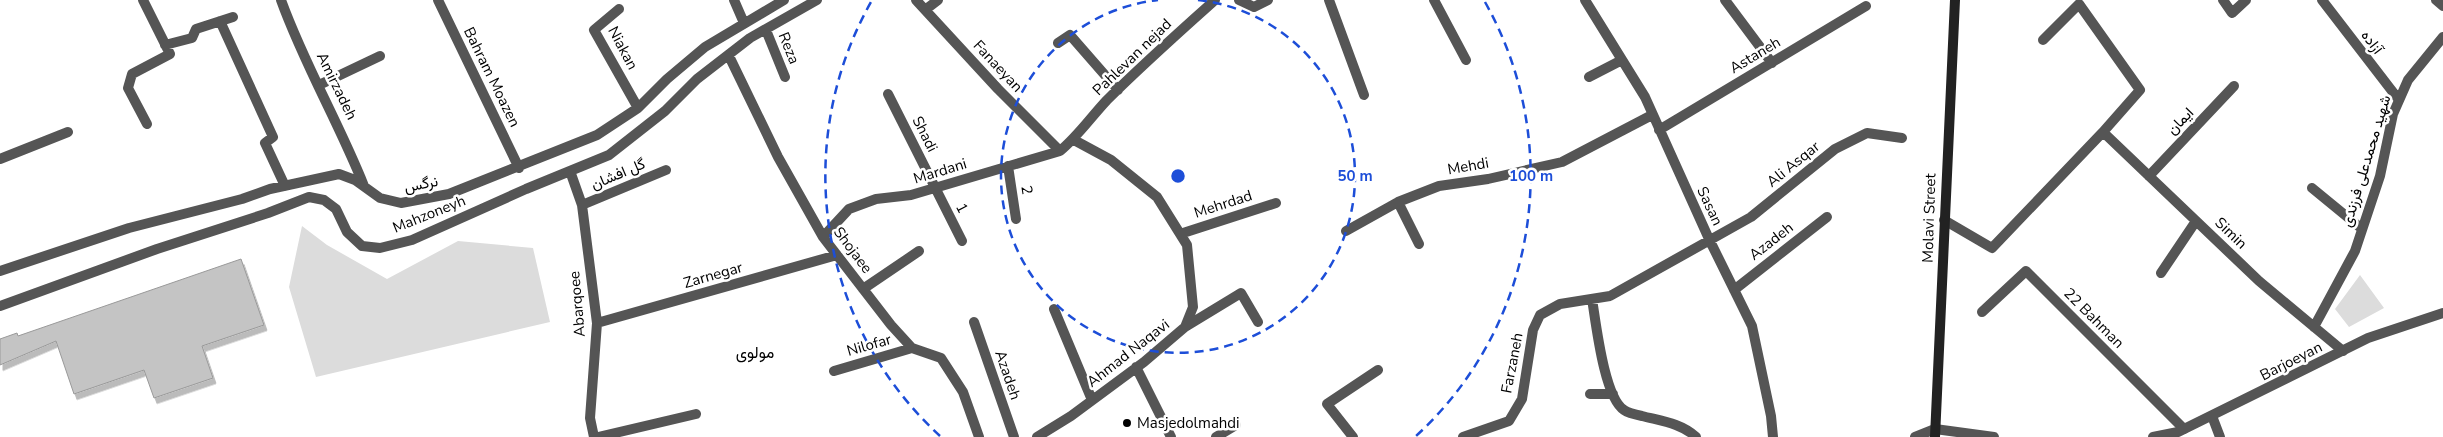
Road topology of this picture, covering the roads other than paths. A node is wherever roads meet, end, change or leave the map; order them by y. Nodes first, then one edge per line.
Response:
1 (143, 0) edge
2 (281, 0) edge
3 (438, 0) edge
4 (734, 0) edge
5 (784, 0) edge
6 (817, 0) edge
7 (916, 0) edge
8 (938, 0) edge
9 (1215, 0) edge
10 (1240, 0) edge
11 (1268, 0) edge
12 (1329, 0) edge
13 (1434, 0) edge
14 (1585, 0) edge
15 (1725, 0) edge
16 (1956, 0) edge
17 (2223, 0) edge
18 (2246, 0) edge
19 (2322, 0) edge
20 (2436, 0) edge
21 (1866, 6) dead end
22 (2443, 6) edge
23 (619, 9) dead end
24 (925, 10) junction
25 (233, 17) dead end
26 (220, 21) junction
27 (744, 23) junction
28 (766, 30) junction
29 (2443, 37) edge
30 (2043, 40) dead end
31 (1058, 43) dead end
32 (165, 44) junction
33 (2440, 48) edge
34 (380, 56) dead end
35 (729, 56) junction
36 (1466, 60) dead end
37 (1622, 60) junction
38 (1772, 63) junction
39 (785, 77) dead end
40 (1589, 78) dead end
41 (319, 85) junction
42 (2234, 86) dead end
43 (1118, 90) junction
44 (888, 94) dead end
45 (1364, 95) dead end
46 (2399, 100) junction
47 (638, 108) junction
48 (1652, 115) junction
49 (147, 124) dead end
50 (1659, 130) junction
51 (68, 132) dead end
52 (2103, 132) junction
53 (1902, 138) dead end
54 (1074, 140) junction
55 (1060, 151) junction
56 (0, 158) edge
57 (1008, 166) junction
58 (519, 168) junction
59 (666, 170) dead end
60 (570, 171) junction
61 (2149, 176) junction
62 (284, 186) junction
63 (364, 186) junction
64 (935, 188) junction
65 (2312, 188) dead end
66 (1398, 202) junction
67 (1276, 203) dead end
68 (582, 205) junction
69 (1827, 216) dead end
70 (1016, 219) dead end
71 (1944, 220) junction
72 (2196, 221) junction
73 (2362, 229) junction
74 (1346, 231) dead end
75 (1180, 234) junction
76 (823, 237) junction
77 (1709, 239) junction
78 (962, 241) dead end
79 (1419, 244) dead end
80 (919, 251) dead end
81 (837, 255) junction
82 (0, 271) edge
83 (2161, 273) dead end
84 (864, 289) junction
85 (1734, 290) junction
86 (1592, 299) junction
87 (0, 306) edge
88 (1054, 309) dead end
89 (1982, 312) dead end
90 (2443, 313) edge
91 (974, 322) dead end
92 (1258, 322) dead end
93 (597, 323) junction
94 (1185, 327) junction
95 (2314, 327) junction
96 (912, 348) junction
97 (2343, 351) junction
98 (1136, 367) junction
99 (1378, 370) dead end
100 (834, 371) dead end
101 (1590, 394) dead end
102 (1613, 394) junction
103 (1092, 400) junction
104 (696, 414) dead end
105 (2212, 416) junction
106 (1236, 425) dead end
107 (2184, 429) junction
108 (1935, 433) edge
109 (1042, 436) edge
110 (594, 437) edge
111 (598, 437) edge
112 (979, 437) edge
113 (1014, 437) edge
114 (1171, 437) edge
115 (1216, 437) edge
116 (1353, 437) edge
117 (1463, 437) edge
118 (1696, 437) edge
119 (1773, 437) edge
120 (1915, 437) edge
121 (1994, 437) edge
122 (2153, 437) edge
123 (2220, 437) edge

1 - 32 street
2 - 41 street, Amirzadeh
3 - 58 street, Bahram Moazen
4 - 27 street
5 - 27 street, نرگس
6 - 28 street, Mahzoneyh
7 - 24 street, Fanaeyan
8 - 24 street
9 - 43 street, Pahlevan nejad
10 - 11 street
12 - 45 street
13 - 36 street
14 - 37 street, Sasan
15 - 38 street
16 - 71 main road, Molavi Street
17 - 18 street
19 - 46 street, آزاده
20 - 22 street
21 - 38 street, Astaneh
23 - 47 street, Niakan
24 - 55 street, Fanaeyan
25 - 26 street
26 - 32 street
26 - 62 street
27 - 47 street, نرگس
28 - 35 street, Mahzoneyh
28 - 39 street, Reza
29 - 33 street, شهید محمدعلی فرزندی
30 - 52 street
31 - 43 street
32 - 49 street
33 - 46 street, شهید محمدعلی فرزندی
34 - 41 street
35 - 60 street, Mahzoneyh
35 - 76 street, Shojaee
37 - 40 street
37 - 48 street, Sasan
38 - 50 street, Astaneh
41 - 63 street, Amirzadeh
42 - 61 street, ایمان
43 - 54 street, Pahlevan nejad
44 - 64 street, Shadi
46 - 73 street, شهید محمدعلی فرزندی
47 - 58 street, نرگس
48 - 50 street, Sasan
48 - 66 street, Mehdi
50 - 77 street, Sasan
51 - 56 street
52 - 61 street, Simin
52 - 71 street
53 - 77 street, Ali Asqar
54 - 55 street, Mardani
54 - 75 street, Ahmad Naqavi
55 - 57 street, Mardani
57 - 64 street, Mardani
57 - 70 street, 2
58 - 63 street, نرگس
59 - 68 street, گل افشان
60 - 68 street, Abarqoee
60 - 87 street, Mahzoneyh
61 - 72 street, Simin
62 - 63 street, نرگس
62 - 82 street, نرگس
64 - 76 street, Mardani
64 - 78 street, 1
65 - 73 street
66 - 74 street, Mehdi
66 - 79 street
67 - 75 street, Mehrdad
68 - 93 street, Abarqoee
69 - 85 street, Azadeh
71 - 108 main road, Molavi Street
72 - 83 street
72 - 95 street, Simin
73 - 95 street, شهید محمدعلی فرزندی
75 - 94 street, Ahmad Naqavi
76 - 81 street, Shojaee
77 - 85 street, Sasan
77 - 86 street, Farzaneh
80 - 84 street
81 - 84 street, Shojaee
81 - 93 street, Zarnegar
84 - 96 street, Shojaee
85 - 119 street, Sasan
86 - 102 street
86 - 117 street, Farzaneh
88 - 103 street
89 - 107 street, 22 Bahman
90 - 97 street, Barjoeyan
91 - 113 street, Azadeh
92 - 94 street
93 - 110 street, Abarqoee
94 - 98 street, Ahmad Naqavi
95 - 97 street, Simin
96 - 100 street, Nilofar
96 - 112 street, Shojaee
97 - 105 street, Barjoeyan
98 - 103 street, Ahmad Naqavi
98 - 114 street
99 - 116 street
101 - 102 street
102 - 118 street
103 - 109 street, Ahmad Naqavi
104 - 111 street
105 - 107 street, Barjoeyan
105 - 123 street
106 - 115 street
107 - 122 street, Barjoeyan
108 - 120 street
108 - 121 street

